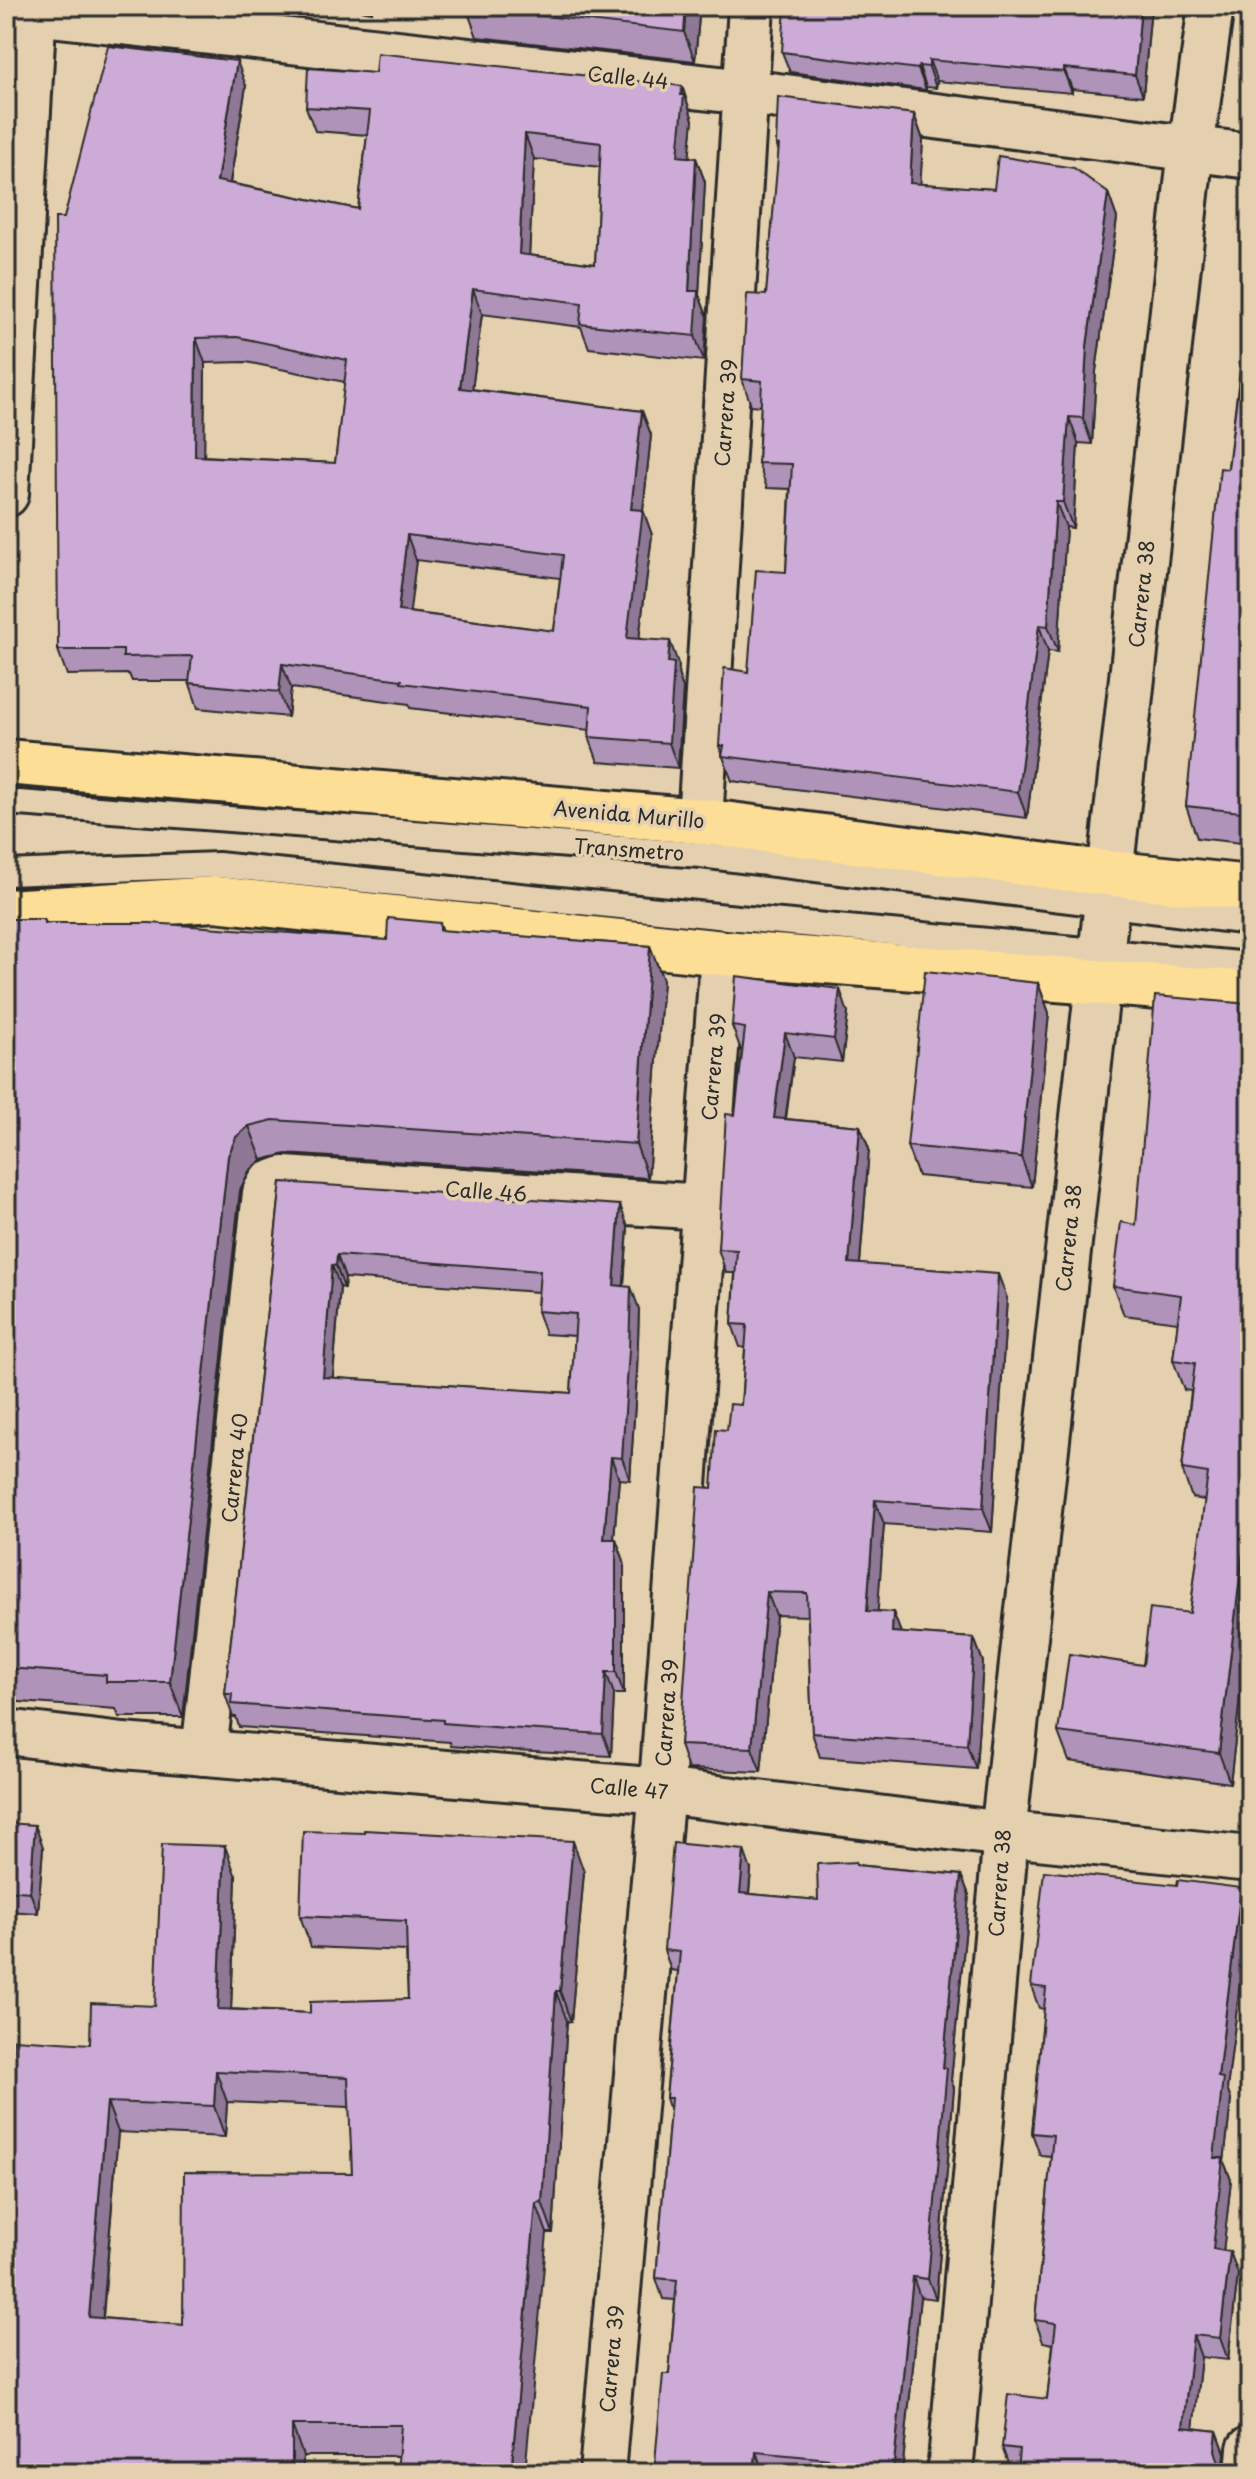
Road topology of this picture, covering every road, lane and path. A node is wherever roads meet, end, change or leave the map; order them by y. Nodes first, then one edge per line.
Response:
1 (751, 6) edge
2 (1211, 6) edge
3 (25, 9) edge
4 (746, 92) junction
5 (1191, 149) junction
6 (1250, 156) edge
7 (6, 494) edge
8 (6, 762) edge
9 (6, 802) edge
10 (700, 821) junction
11 (6, 873) edge
12 (1250, 888) edge
13 (1108, 889) junction
14 (6, 912) edge
15 (1250, 922) edge
16 (723, 953) junction
17 (1250, 965) edge
18 (1100, 967) junction
19 (1250, 994) edge
20 (270, 1184) joint
21 (703, 1207) junction
22 (6, 1732) edge
23 (204, 1753) junction
24 (662, 1791) junction
25 (1003, 1834) junction
26 (1250, 1859) edge
27 (1250, 2449) edge
28 (602, 2473) edge
29 (950, 2473) edge
30 (1248, 2473) edge

1 - 4 street, Carrera 39
2 - 5 street, Carrera 38
3 - 4 street, Calle 44
3 - 7 street
4 - 5 street, Calle 44
4 - 10 street, Carrera 39
5 - 6 street, Calle 44
5 - 13 street, Carrera 38
8 - 10 main road, Avenida Murillo
9 - 13 lane, Transmetro
10 - 13 main road, Avenida Murillo
11 - 18 lane
12 - 13 main road, Avenida Murillo
13 - 15 lane, Transmetro
13 - 18 street, Carrera 38
14 - 16 main road
16 - 18 main road
16 - 21 street, Carrera 39
17 - 18 lane
18 - 19 main road
18 - 25 street, Carrera 38
20 - 21 street, Calle 46
20 - 23 street, Carrera 40
21 - 24 street, Carrera 39
22 - 23 street, Calle 47
23 - 24 street, Calle 47
24 - 25 street, Calle 47
24 - 28 street, Carrera 39
25 - 26 street, Calle 47
25 - 29 street, Carrera 38
27 - 30 street

